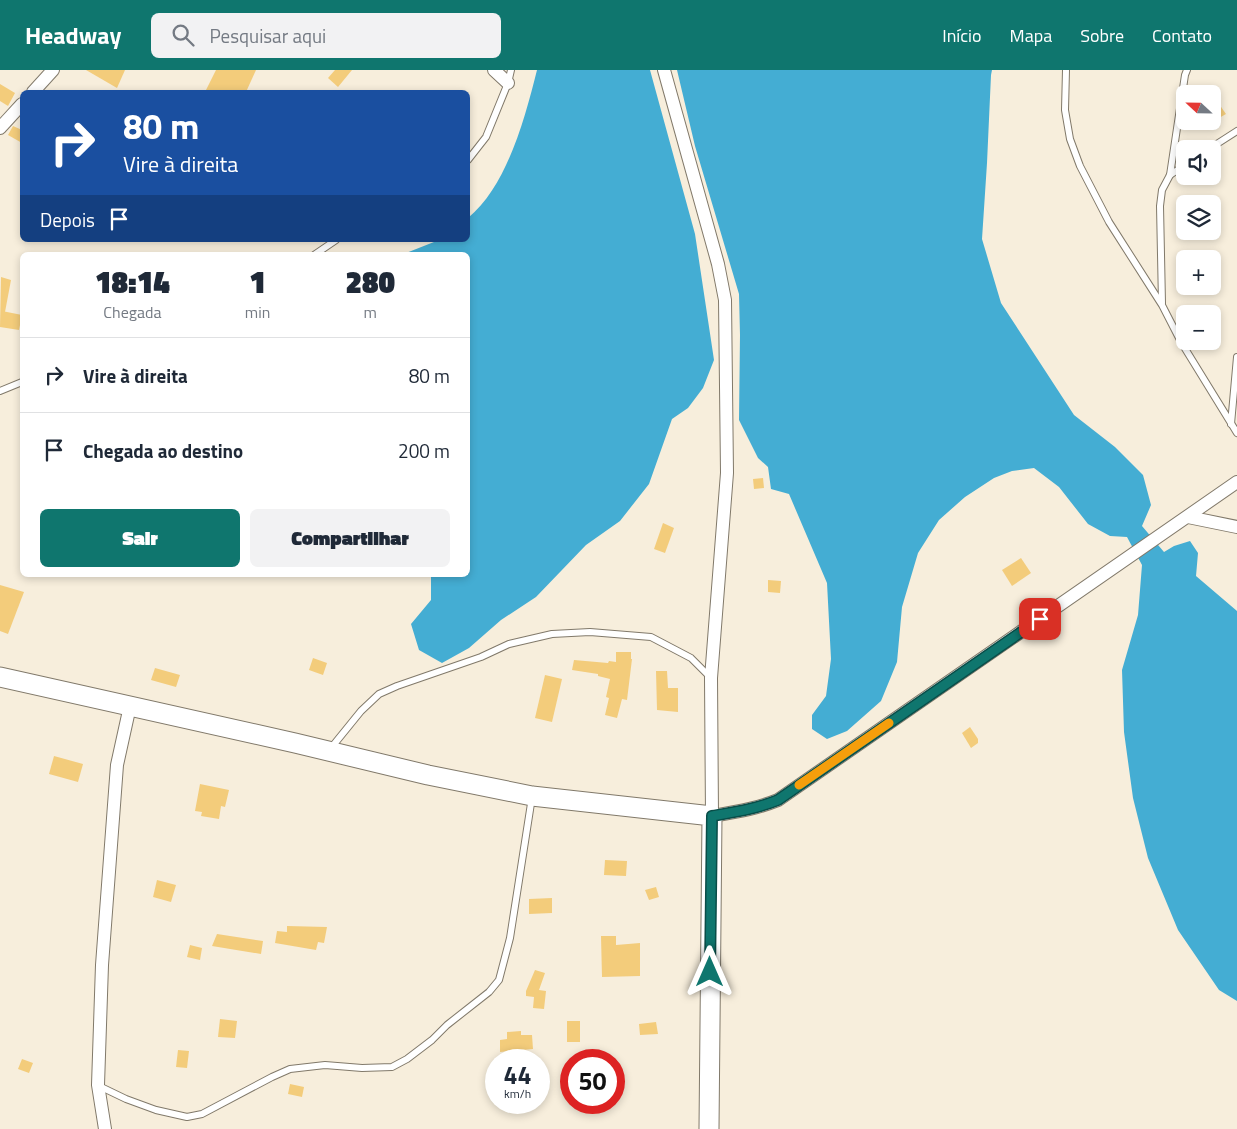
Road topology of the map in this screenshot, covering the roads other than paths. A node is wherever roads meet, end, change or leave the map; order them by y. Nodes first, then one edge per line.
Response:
1 (53, 70) edge
2 (494, 70) edge
3 (664, 70) edge
4 (1066, 70) edge
5 (1187, 70) edge
6 (510, 76) edge
7 (35, 90) edge
8 (20, 106) edge
9 (0, 128) edge
10 (1237, 131) edge
11 (1221, 142) edge
12 (470, 157) edge
13 (1176, 171) edge
14 (1170, 175) junction
15 (333, 242) edge
16 (318, 252) edge
17 (1162, 305) junction
18 (1237, 357) edge
19 (20, 383) edge
20 (0, 391) edge
21 (1231, 424) junction
22 (1237, 433) edge
23 (1237, 482) edge
24 (1188, 517) junction
25 (1237, 527) edge
26 (0, 677) edge
27 (711, 678) junction
28 (130, 706) junction
29 (328, 751) junction
30 (532, 796) junction
31 (712, 816) junction
32 (98, 1085) junction
33 (105, 1129) edge
34 (709, 1129) edge

1 - 7 street
2 - 6 street
3 - 27 street
4 - 17 lane
5 - 14 lane
6 - 12 lane
8 - 9 street
10 - 11 lane
13 - 14 lane
14 - 17 lane
15 - 16 lane
17 - 21 lane
18 - 21 lane
19 - 20 lane
21 - 22 lane
23 - 24 street
24 - 25 street
24 - 31 street
26 - 28 main road
27 - 29 lane
27 - 31 street
28 - 29 main road
28 - 32 street
29 - 30 main road
30 - 31 main road
30 - 32 lane
31 - 34 main road
32 - 33 street

